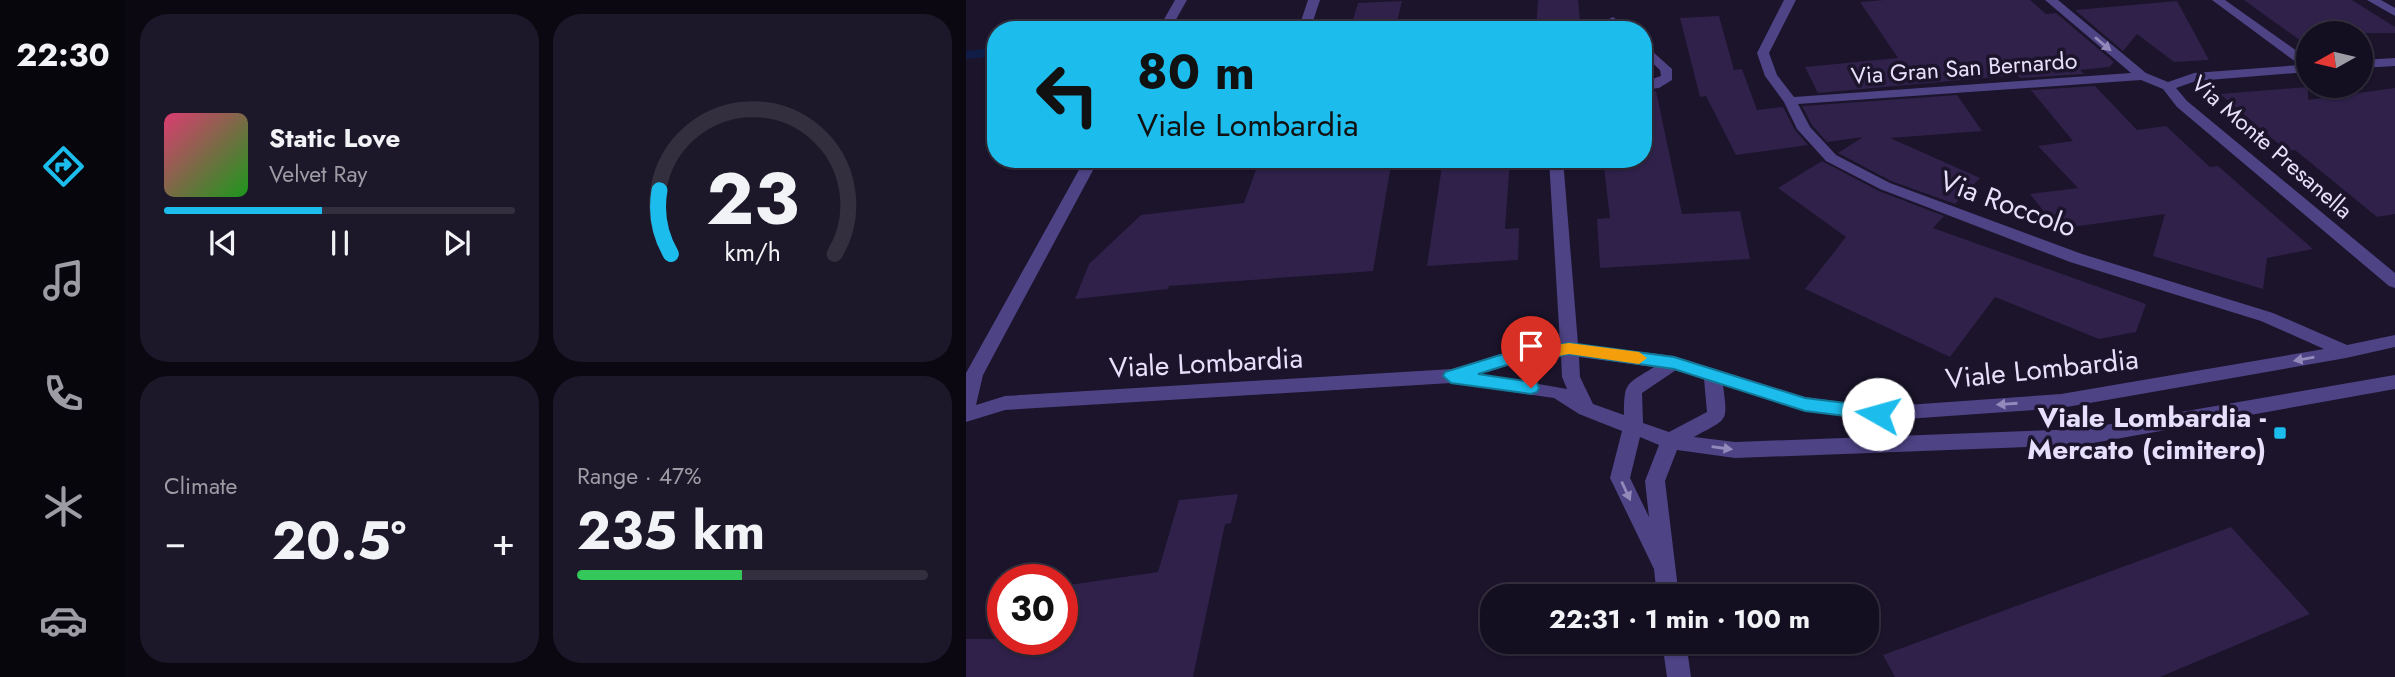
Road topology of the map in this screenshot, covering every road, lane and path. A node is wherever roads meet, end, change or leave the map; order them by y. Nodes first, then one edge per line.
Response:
1 (1181, 0) edge
2 (1314, 0) edge
3 (1790, 0) edge
4 (2051, 0) edge
5 (2218, 0) edge
6 (2373, 0) edge
7 (2395, 13) edge
8 (1169, 21) edge
9 (1307, 21) edge
10 (1652, 56) edge
11 (2296, 58) edge
12 (2395, 62) edge
13 (2373, 63) edge
14 (2296, 68) edge
15 (2142, 76) junction
16 (1652, 85) edge
17 (2168, 86) junction
18 (1790, 101) junction
19 (1088, 168) edge
20 (1557, 168) edge
21 (2395, 282) edge
22 (2395, 341) edge
23 (1569, 349) junction
24 (2346, 352) junction
25 (1674, 363) junction
26 (1713, 373) junction
27 (1451, 376) junction
28 (2395, 383) edge
29 (966, 408) edge
30 (1586, 409) junction
31 (966, 415) edge
32 (1633, 426) junction
33 (1670, 441) junction
34 (1665, 573) junction
35 (1666, 584) edge
36 (1676, 654) edge
37 (1679, 677) edge

1 - 8 street
2 - 9 street
3 - 18 street, Via Roccolo
4 -> 15 street, Via Monte Presanella
5 - 11 street
6 - 7 street
10 - 16 street
12 - 13 street
14 - 17 street
15 - 17 street, Via Monte Presanella
15 - 18 street, Via Gran San Bernardo
17 - 21 street, Via Monte Presanella
18 - 24 street, Via Roccolo
19 - 29 street
20 - 23 street
22 - 24 street, Viale Lombardia
23 - 25 street, Viale Lombardia
23 - 27 street, Viale Lombardia
23 - 30 street
24 -> 26 street, Viale Lombardia
25 - 26 street, Viale Lombardia
25 - 32 street
26 - 33 street
27 - 30 street, Viale Lombardia
27 - 31 street, Viale Lombardia
33 -> 28 street, Viale Lombardia
30 - 32 street, Viale Lombardia
32 - 33 street, Viale Lombardia
32 -> 34 street
33 - 34 street
34 - 35 street
36 - 37 street

